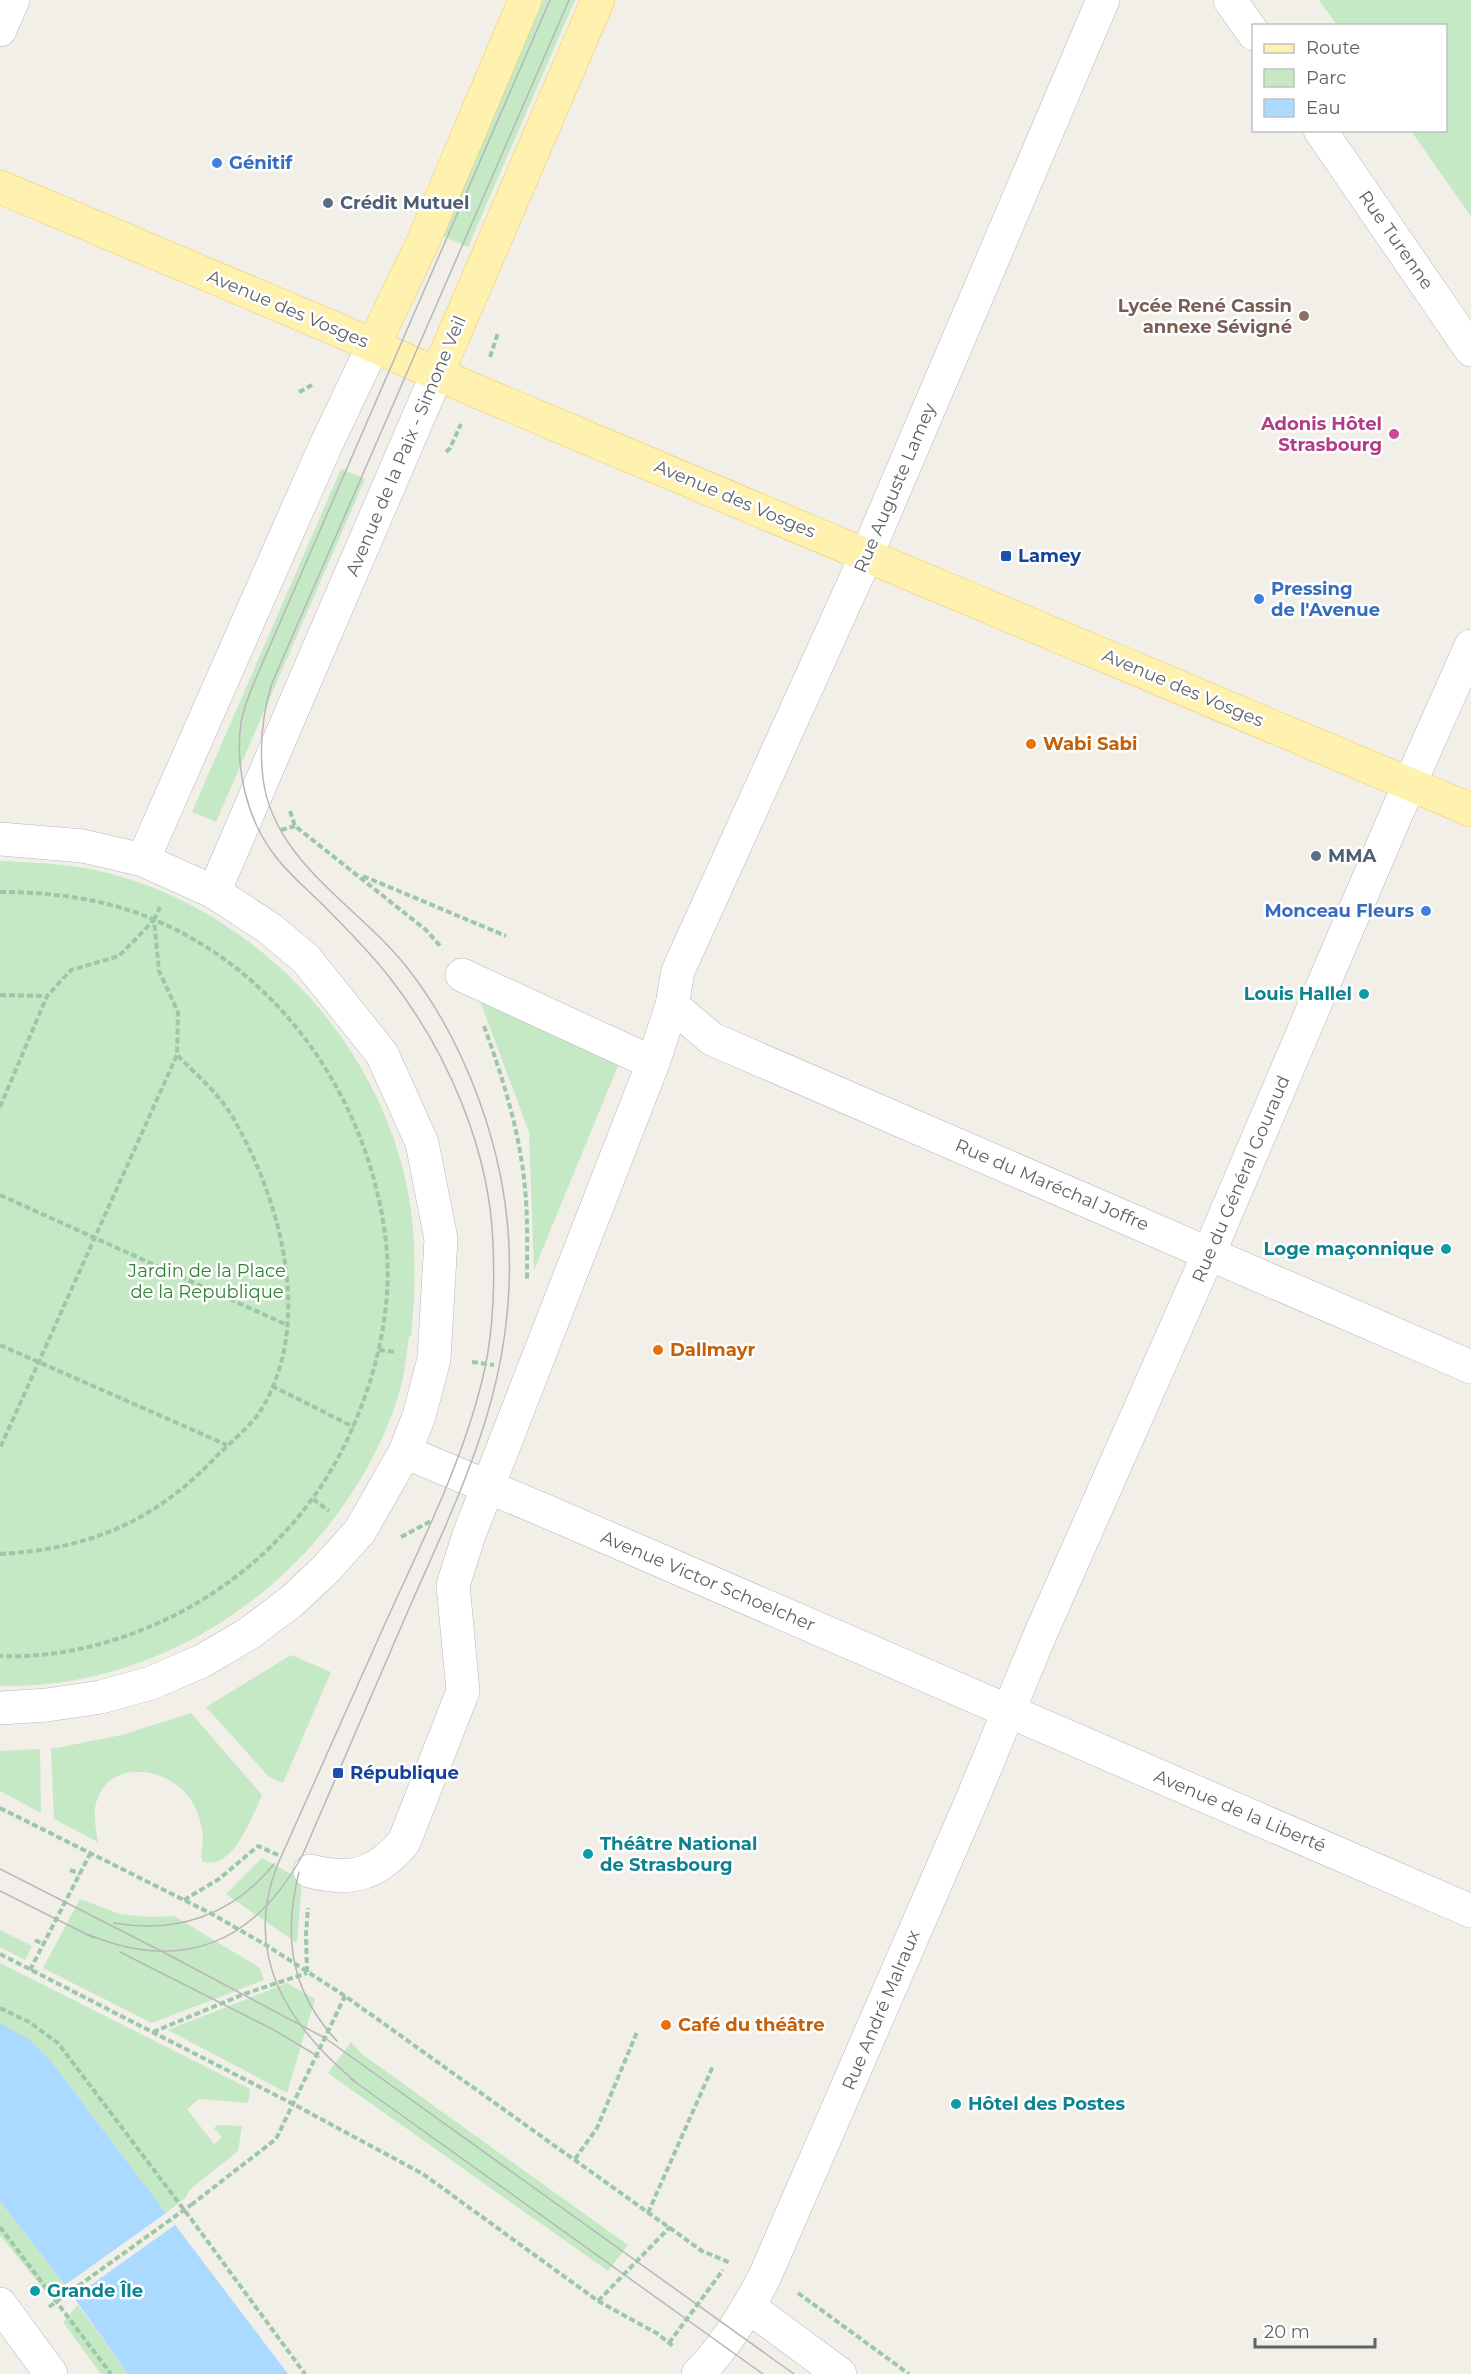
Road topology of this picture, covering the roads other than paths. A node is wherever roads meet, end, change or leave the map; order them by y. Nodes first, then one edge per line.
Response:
1 (13, 0) edge
2 (525, 0) edge
3 (598, 0) edge
4 (1103, 0) edge
5 (1230, 0) edge
6 (0, 30) edge
7 (1252, 31) edge
8 (1321, 132) edge
9 (0, 187) edge
10 (373, 346) junction
11 (1471, 350) edge
12 (437, 374) junction
13 (867, 554) junction
14 (1471, 646) edge
15 (1410, 784) junction
16 (1471, 810) edge
17 (0, 839) edge
18 (144, 860) junction
19 (214, 892) junction
20 (462, 975) road end
21 (672, 1005) junction
22 (653, 1063) junction
23 (1209, 1254) junction
24 (1471, 1367) edge
25 (405, 1452) junction
26 (488, 1486) junction
27 (0, 1708) edge
28 (1010, 1711) junction
29 (310, 1871) road end
30 (1471, 1911) edge
31 (0, 2304) edge
32 (749, 2307) junction
33 (701, 2371) edge
34 (51, 2374) edge
35 (840, 2374) edge

1 - 6 street
2 - 10 main road
3 - 12 main road, Avenue de la Paix - Simone Veil
4 - 13 street, Rue Auguste Lamey
5 - 7 street
8 - 11 street, Rue Turenne
9 - 10 main road, Avenue des Vosges
10 - 12 main road, Avenue des Vosges
10 - 18 street
12 - 13 main road, Avenue des Vosges
12 - 19 street, Avenue de la Paix - Simone Veil
13 - 15 main road, Avenue des Vosges
13 - 21 street, Rue Auguste Lamey
14 - 15 street, Rue du Général Gouraud
15 - 16 main road, Avenue des Vosges
15 - 23 street, Rue du Général Gouraud
17 - 18 street
18 - 19 street
19 - 25 street
20 - 22 street
21 - 22 street
21 - 23 street, Rue du Maréchal Joffre
22 - 26 street
23 - 24 street, Rue du Maréchal Joffre
23 - 28 street, Rue du Général Gouraud
25 - 26 street, Avenue Victor Schoelcher
25 - 27 street
26 - 28 street, Avenue Victor Schoelcher
26 - 29 street
28 - 30 street, Avenue de la Liberté
28 - 32 street, Rue André Malraux
31 - 34 street
32 - 33 street, Rue André Malraux
32 - 35 street

